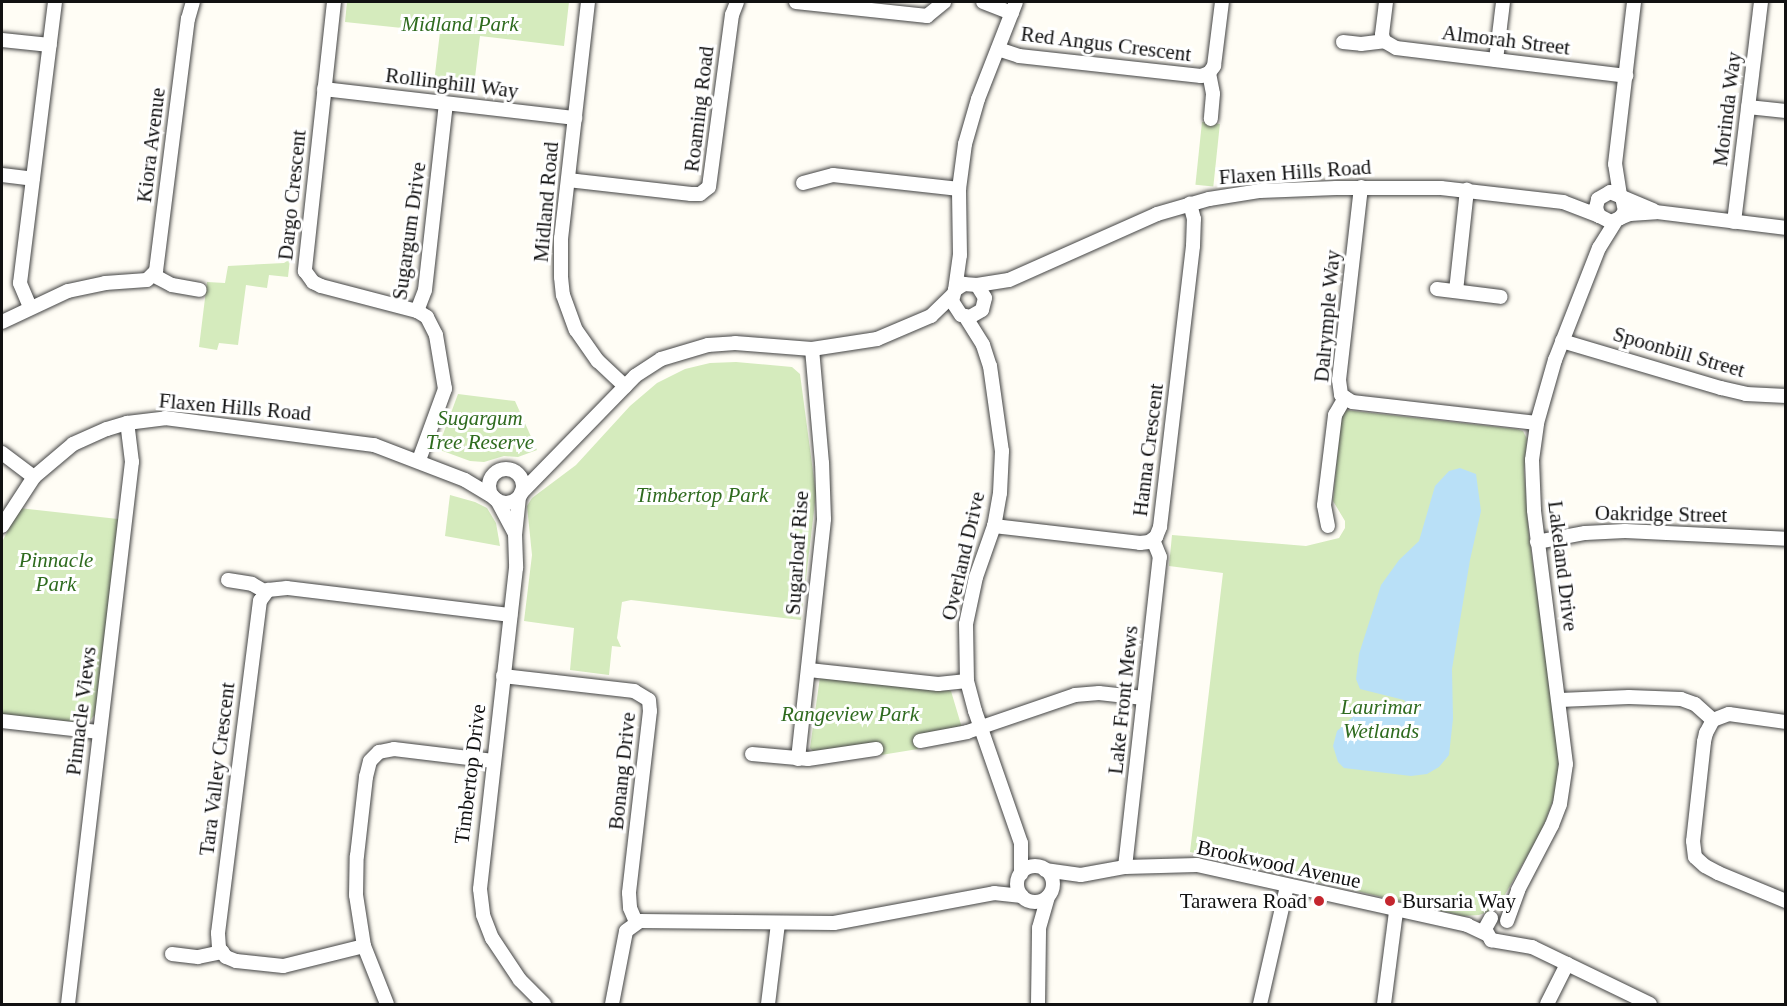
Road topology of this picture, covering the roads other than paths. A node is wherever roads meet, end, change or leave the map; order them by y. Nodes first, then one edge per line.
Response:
1 (55, 2) edge
2 (188, 2) edge
3 (193, 2) edge
4 (334, 2) edge
5 (588, 2) edge
6 (737, 2) edge
7 (796, 2) edge
8 (944, 2) edge
9 (982, 2) edge
10 (1222, 2) edge
11 (1386, 2) edge
12 (1503, 2) edge
13 (1634, 2) edge
14 (1761, 2) edge
15 (1014, 7) edge
16 (188, 19) junction
17 (2, 39) edge
18 (1384, 41) junction
19 (1343, 42) dead end
20 (50, 45) junction
21 (998, 49) junction
22 (1496, 60) junction
23 (1209, 73) junction
24 (1626, 76) junction
25 (324, 89) junction
26 (446, 104) junction
27 (1748, 107) junction
28 (1785, 111) edge
29 (575, 118) junction
30 (1211, 119) dead end
31 (1615, 164) junction
32 (2, 175) edge
33 (33, 179) junction
34 (568, 180) junction
35 (803, 183) dead end
36 (1361, 187) junction
37 (959, 189) junction
38 (1467, 190) junction
39 (1603, 194) junction
40 (1621, 196) junction
41 (1563, 202) junction
42 (1190, 204) junction
43 (1656, 212) junction
44 (1600, 217) junction
45 (1618, 220) junction
46 (1734, 222) junction
47 (1785, 228) edge
48 (1599, 248) junction
49 (960, 255) junction
50 (153, 275) junction
51 (1009, 280) junction
52 (976, 285) junction
53 (1437, 289) dead end
54 (200, 290) dead end
55 (1456, 291) junction
56 (954, 292) junction
57 (1501, 297) dead end
58 (30, 307) junction
59 (983, 307) junction
60 (417, 311) junction
61 (931, 316) junction
62 (963, 316) junction
63 (2, 322) edge
64 (1562, 341) junction
65 (983, 345) junction
66 (812, 349) junction
67 (625, 386) junction
68 (1785, 396) edge
69 (1345, 398) junction
70 (127, 423) junction
71 (1536, 423) junction
72 (2, 455) edge
73 (419, 460) junction
74 (550, 463) junction
75 (515, 472) junction
76 (493, 475) junction
77 (465, 480) junction
78 (31, 481) junction
79 (520, 495) junction
80 (495, 499) junction
81 (2, 526) edge
82 (994, 526) junction
83 (1328, 526) dead end
84 (515, 534) junction
85 (1785, 539) edge
86 (1153, 540) junction
87 (1537, 542) junction
88 (228, 580) dead end
89 (266, 592) junction
90 (510, 615) junction
91 (808, 670) junction
92 (503, 676) junction
93 (967, 681) junction
94 (1144, 698) junction
95 (1560, 700) junction
96 (1713, 720) junction
97 (2, 722) edge
98 (1785, 722) edge
99 (981, 728) junction
100 (99, 732) junction
101 (920, 741) dead end
102 (876, 749) dead end
103 (752, 754) dead end
104 (798, 759) junction
105 (493, 761) junction
106 (1021, 843) junction
107 (1125, 867) junction
108 (1044, 869) junction
109 (1081, 875) junction
110 (1020, 877) junction
111 (1287, 886) junction
112 (994, 893) junction
113 (1049, 895) junction
114 (1025, 898) junction
115 (1785, 901) edge
116 (1396, 911) junction
117 (1501, 920) junction
118 (636, 922) junction
119 (778, 924) junction
120 (1467, 925) junction
121 (1039, 928) junction
122 (1486, 934) junction
123 (1500, 942) junction
124 (364, 946) junction
125 (1532, 947) junction
126 (222, 952) junction
127 (172, 954) dead end
128 (1567, 964) junction
129 (542, 1004) edge
130 (68, 1005) edge
131 (387, 1005) edge
132 (612, 1005) edge
133 (768, 1005) edge
134 (1038, 1005) edge
135 (1260, 1005) edge
136 (1384, 1005) edge
137 (1547, 1005) edge
138 (1650, 1005) edge

1 - 20 street
2 - 16 street, Kiora Avenue
3 - 16 street, Kiora Avenue
4 - 25 street, Dargo Crescent
5 - 29 street, Midland Road
6 - 34 street, Roaming Road
7 - 8 street
9 - 15 street
10 - 23 street, Red Angus Crescent
11 - 18 street
12 - 22 street
13 - 24 street
14 - 27 street, Morinda Way
15 - 21 street
16 - 50 street, Kiora Avenue
17 - 20 street
18 - 19 street, Almorah Street
18 - 22 street, Almorah Street
20 - 33 street
21 - 23 street, Red Angus Crescent
21 - 37 street
22 - 24 street, Almorah Street
23 - 30 street, Red Angus Crescent
24 - 31 street
25 - 26 street, Rollinghill Way
25 - 60 street, Dargo Crescent
26 - 29 street, Rollinghill Way
26 - 60 street, Sugargum Drive
27 - 28 street
27 - 46 street, Morinda Way
29 - 34 street, Midland Road
31 - 39 street
31 - 40 street
32 - 33 street
33 - 58 street
34 - 67 street, Midland Road
35 - 37 street
36 - 38 street, Flaxen Hills Road
36 - 42 street, Flaxen Hills Road
36 - 69 street, Dalrymple Way
37 - 49 street
38 - 41 street, Flaxen Hills Road
38 - 55 street
39 - 40 street
39 - 41 street, Flaxen Hills Road
39 - 44 street
40 - 43 street
40 - 45 street
41 - 44 street, Flaxen Hills Road
42 - 51 street, Flaxen Hills Road
42 - 86 street, Hanna Crescent
43 - 45 street
43 - 46 street
44 - 45 street
44 - 48 street, Lakeland Drive
45 - 48 street, Lakeland Drive
46 - 47 street
48 - 64 street, Lakeland Drive
49 - 52 street
49 - 56 street
50 - 54 street
50 - 58 street
51 - 52 street, Flaxen Hills Road
51 - 59 street, Flaxen Hills Road
52 - 56 street
52 - 59 street
53 - 55 street
55 - 57 street
56 - 61 street
56 - 62 street
58 - 63 street
59 - 62 street
59 - 65 street, Overland Drive
60 - 73 street, Sugargum Drive
61 - 62 street
61 - 66 street
62 - 65 street, Overland Drive
64 - 68 street, Spoonbill Street
64 - 71 street, Lakeland Drive
65 - 82 street, Overland Drive
66 - 67 street
66 - 91 street, Sugarloaf Rise
67 - 74 street
69 - 71 street, Dalrymple Way
69 - 83 street
70 - 73 street, Flaxen Hills Road
70 - 78 street, Flaxen Hills Road
70 - 100 street, Pinnacle Views
71 - 87 street, Lakeland Drive
72 - 78 street
73 - 77 street, Flaxen Hills Road
74 - 75 street
74 - 79 street
75 - 76 street
75 - 79 street
76 - 77 street
76 - 80 street
77 - 80 street, Flaxen Hills Road
78 - 81 street, Flaxen Hills Road
79 - 80 street
79 - 84 street, Timbertop Drive
80 - 84 street, Timbertop Drive
82 - 86 street, Hanna Crescent
82 - 93 street, Overland Drive
84 - 90 street, Timbertop Drive
85 - 87 street, Oakridge Street
86 - 94 street, Lake Front Mews
87 - 95 street, Lakeland Drive
88 - 89 street
89 - 90 street
89 - 126 street, Tara Valley Crescent
90 - 92 street, Timbertop Drive
91 - 93 street
91 - 104 street, Sugarloaf Rise
92 - 105 street, Timbertop Drive
92 - 118 street, Bonang Drive
93 - 99 street, Overland Drive
94 - 99 street
94 - 107 street, Lake Front Mews
95 - 96 street
95 - 117 street, Lakeland Drive
96 - 98 street
96 - 115 street
97 - 100 street
99 - 101 street
99 - 106 street, Overland Drive
100 - 130 street, Pinnacle Views
102 - 104 street
103 - 104 street
105 - 124 street
105 - 129 street, Timbertop Drive
106 - 108 street, Overland Drive
106 - 110 street, Overland Drive
107 - 109 street, Brookwood Avenue
107 - 111 street, Brookwood Avenue
108 - 109 street, Brookwood Avenue
108 - 110 street
108 - 113 street
109 - 113 street, Brookwood Avenue
110 - 112 street
110 - 114 street
111 - 116 street, Brookwood Avenue
111 - 135 street
112 - 114 street
112 - 119 street
113 - 114 street
113 - 121 street
114 - 121 street
116 - 120 street, Brookwood Avenue
116 - 136 street
117 - 120 street, Brookwood Avenue
117 - 122 street
117 - 123 street
117 - 125 street
118 - 119 street
118 - 132 street
119 - 133 street
120 - 122 street, Brookwood Avenue
121 - 134 street
122 - 123 street
123 - 125 street
124 - 126 street
124 - 131 street
125 - 128 street
126 - 127 street
128 - 137 street
128 - 138 street

